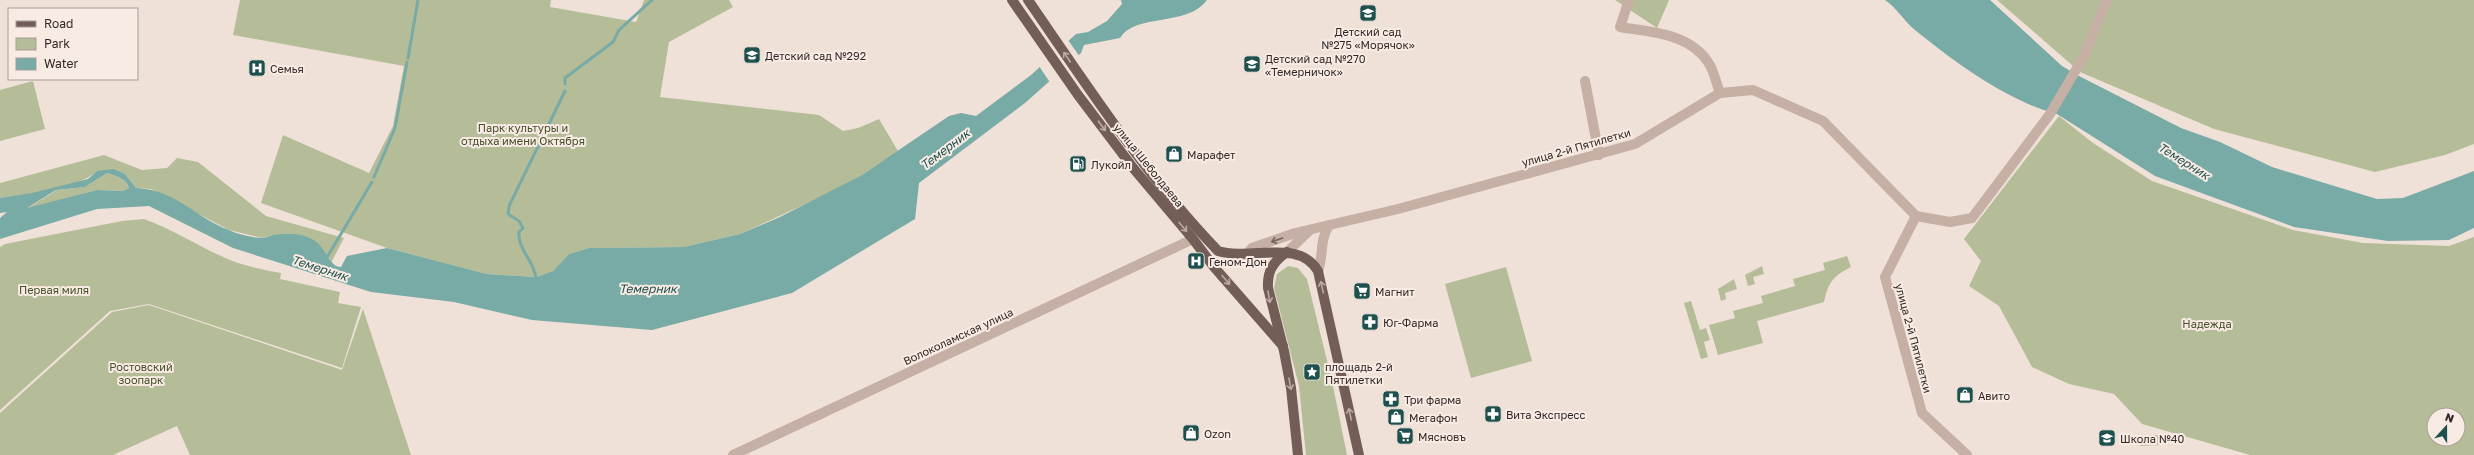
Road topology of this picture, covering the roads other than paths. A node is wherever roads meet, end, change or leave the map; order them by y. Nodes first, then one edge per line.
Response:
1 (1012, 0) edge
2 (1629, 0) edge
3 (2107, 0) edge
4 (1030, 2) edge
5 (1585, 81) dead end
6 (1720, 93) junction
7 (1599, 155) junction
8 (1916, 216) junction
9 (1329, 225) junction
10 (1310, 230) junction
11 (1193, 239) junction
12 (1287, 252) junction
13 (1246, 255) junction
14 (1318, 271) junction
15 (1283, 346) junction
16 (1358, 454) edge
17 (733, 455) edge
18 (1298, 455) edge
19 (1967, 455) edge

1 -> 11 main road, улица Шеболдаева
2 - 6 street
3 - 8 street
13 -> 4 main road, улица Шеболдаева
5 - 7 street
6 - 7 street, улица 2-й Пятилетки
6 - 8 street, улица 2-й Пятилетки
7 - 9 street, улица 2-й Пятилетки
8 - 19 street, улица 2-й Пятилетки
9 - 10 street, улица 2-й Пятилетки
9 - 14 street
10 - 12 street, улица 2-й Пятилетки
10 -> 13 street, улица 2-й Пятилетки
11 -> 15 main road, улица Шеболдаева
11 - 17 street, Волоколамская улица
12 - 13 main road
12 - 14 main road
12 -> 15 main road
16 -> 14 main road
15 -> 18 main road

